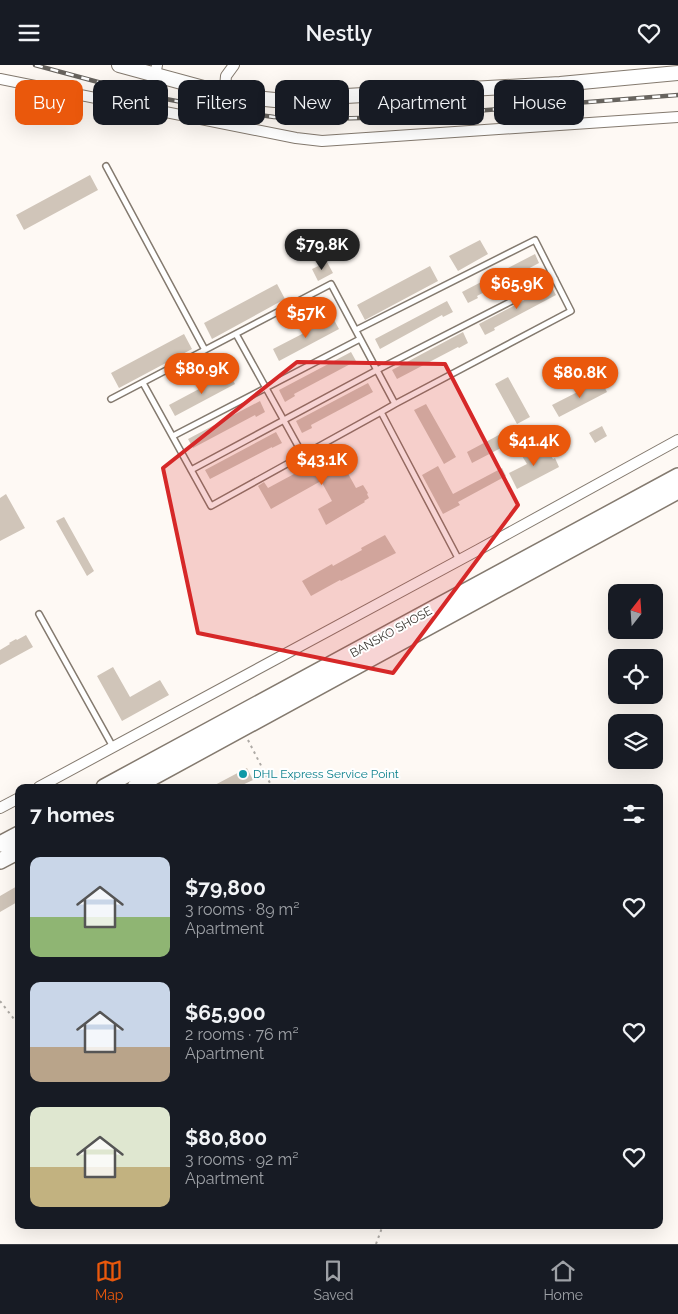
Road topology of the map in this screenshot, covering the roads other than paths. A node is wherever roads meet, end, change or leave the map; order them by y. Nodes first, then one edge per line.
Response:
1 (119, 65) edge
2 (234, 65) edge
3 (156, 70) edge
4 (678, 73) edge
5 (0, 79) edge
6 (185, 80) edge
7 (226, 80) edge
8 (265, 99) edge
9 (678, 117) edge
10 (106, 166) dead end
11 (555, 279) junction
12 (356, 331) junction
13 (236, 334) junction
14 (360, 339) junction
15 (206, 350) junction
16 (377, 370) junction
17 (143, 383) junction
18 (266, 388) junction
19 (111, 399) dead end
20 (395, 404) junction
21 (380, 412) junction
22 (284, 420) junction
23 (173, 436) junction
24 (678, 440) edge
25 (304, 455) junction
26 (191, 470) junction
27 (678, 475) edge
28 (678, 491) edge
29 (459, 560) junction
30 (39, 614) dead end
31 (113, 747) junction
32 (44, 784) edge
33 (110, 784) edge
34 (141, 784) edge
35 (15, 800) edge
36 (0, 808) edge
37 (15, 836) edge
38 (0, 844) edge
39 (15, 853) edge
40 (0, 861) edge

1 - 3 street
2 - 7 street
3 - 6 street
4 - 8 street
5 - 9 street
10 - 15 lane
11 - 12 lane
11 - 16 lane
11 - 20 lane
12 - 13 lane
12 - 14 lane
13 - 15 lane
13 - 18 lane
14 - 16 lane
14 - 18 lane
15 - 17 lane
16 - 20 lane
16 - 22 lane
17 - 19 lane
17 - 23 lane
18 - 22 lane
18 - 23 lane
20 - 21 lane
21 - 25 lane
21 - 29 lane
22 - 25 lane
22 - 26 lane
23 - 26 lane
24 - 29 street
25 - 26 lane
27 - 33 main road, BANSKO SHOSE
28 - 34 main road, BANSKO SHOSE
29 - 31 street
30 - 31 lane
31 - 32 street
35 - 36 street
37 - 38 main road
39 - 40 main road

